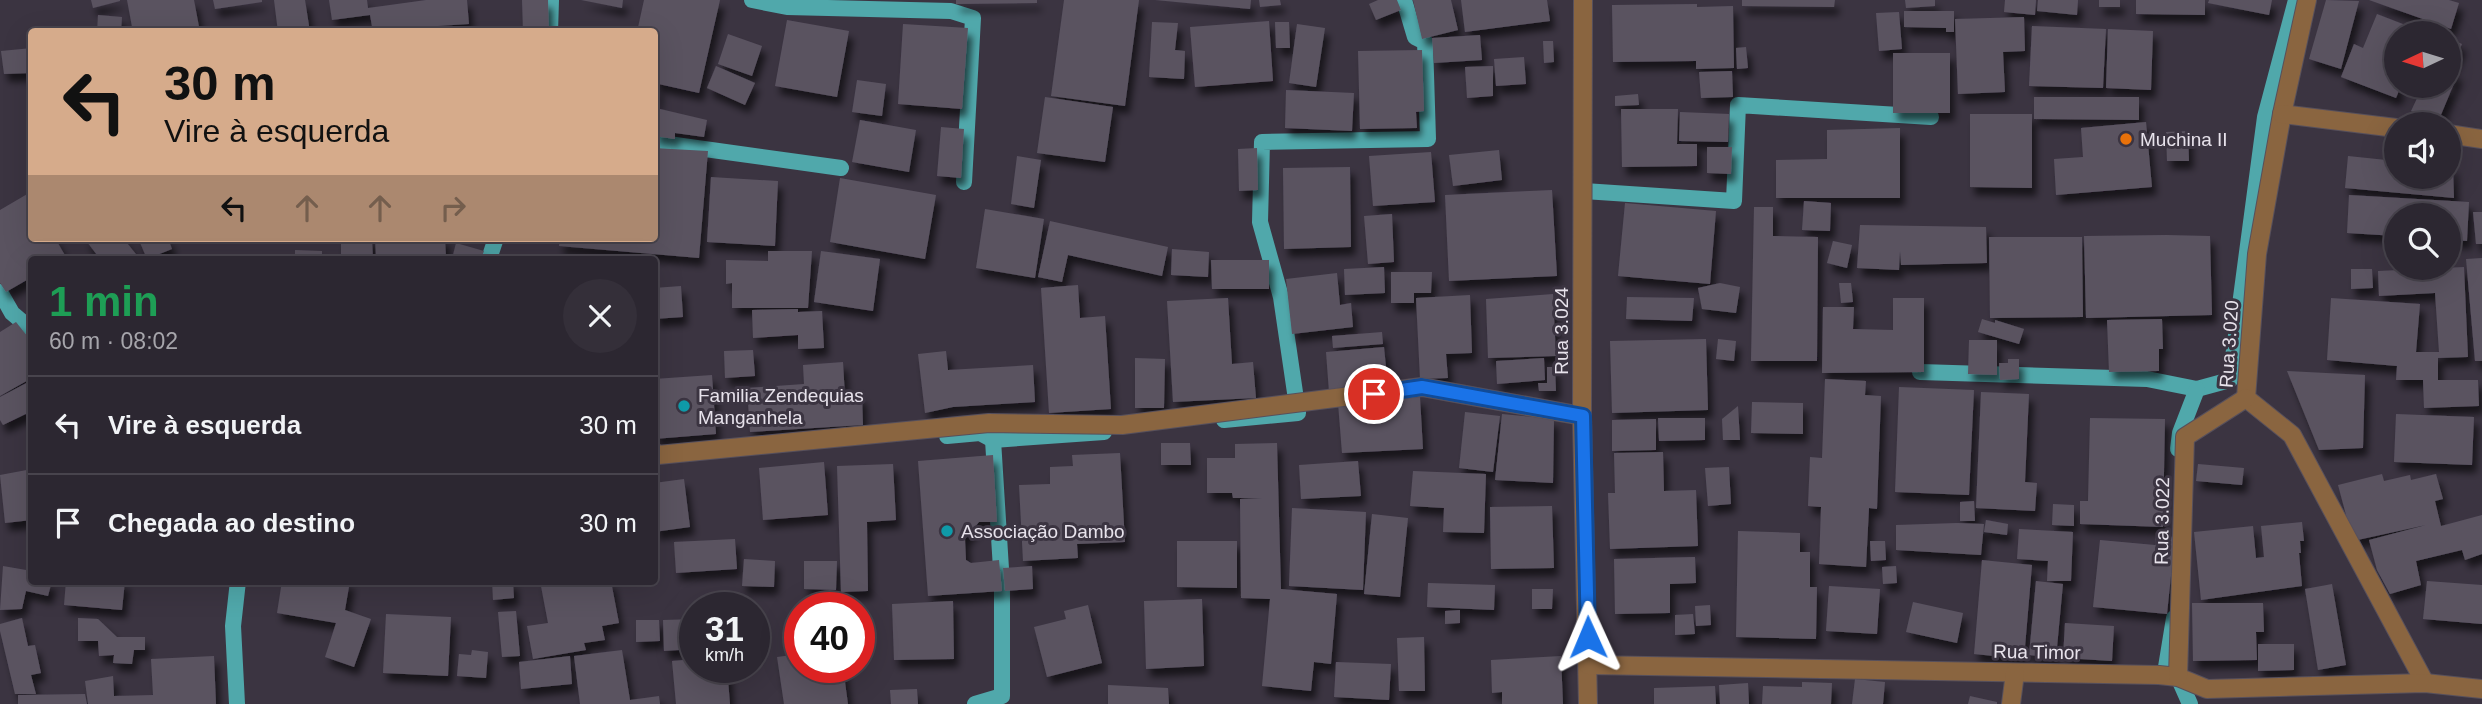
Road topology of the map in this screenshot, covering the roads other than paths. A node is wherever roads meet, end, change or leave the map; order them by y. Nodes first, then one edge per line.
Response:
1 (1583, 0) edge
2 (2307, 0) edge
3 (2282, 114) junction
4 (2384, 127) edge
5 (2461, 136) edge
6 (2482, 139) edge
7 (2246, 398) junction
8 (1583, 416) junction
9 (658, 455) edge
10 (1588, 665) junction
11 (2015, 673) junction
12 (2178, 677) junction
13 (2425, 683) junction
14 (2482, 689) edge
15 (1588, 704) edge
16 (2011, 704) edge

1 - 8 street, Rua 3.024
2 - 3 street, Rua 3.020
3 - 4 street
3 - 7 street, Rua 3.020
5 - 6 street
7 - 12 street, Rua 3.022
7 - 13 street, Rua 3.020
8 - 9 street
8 - 10 street, Rua 3.024
10 - 11 street, Rua Timor
10 - 15 street, Rua 3.024
11 - 12 street, Rua Timor
11 - 16 street
12 - 13 street, Rua Timor
13 - 14 street, Rua Timor

